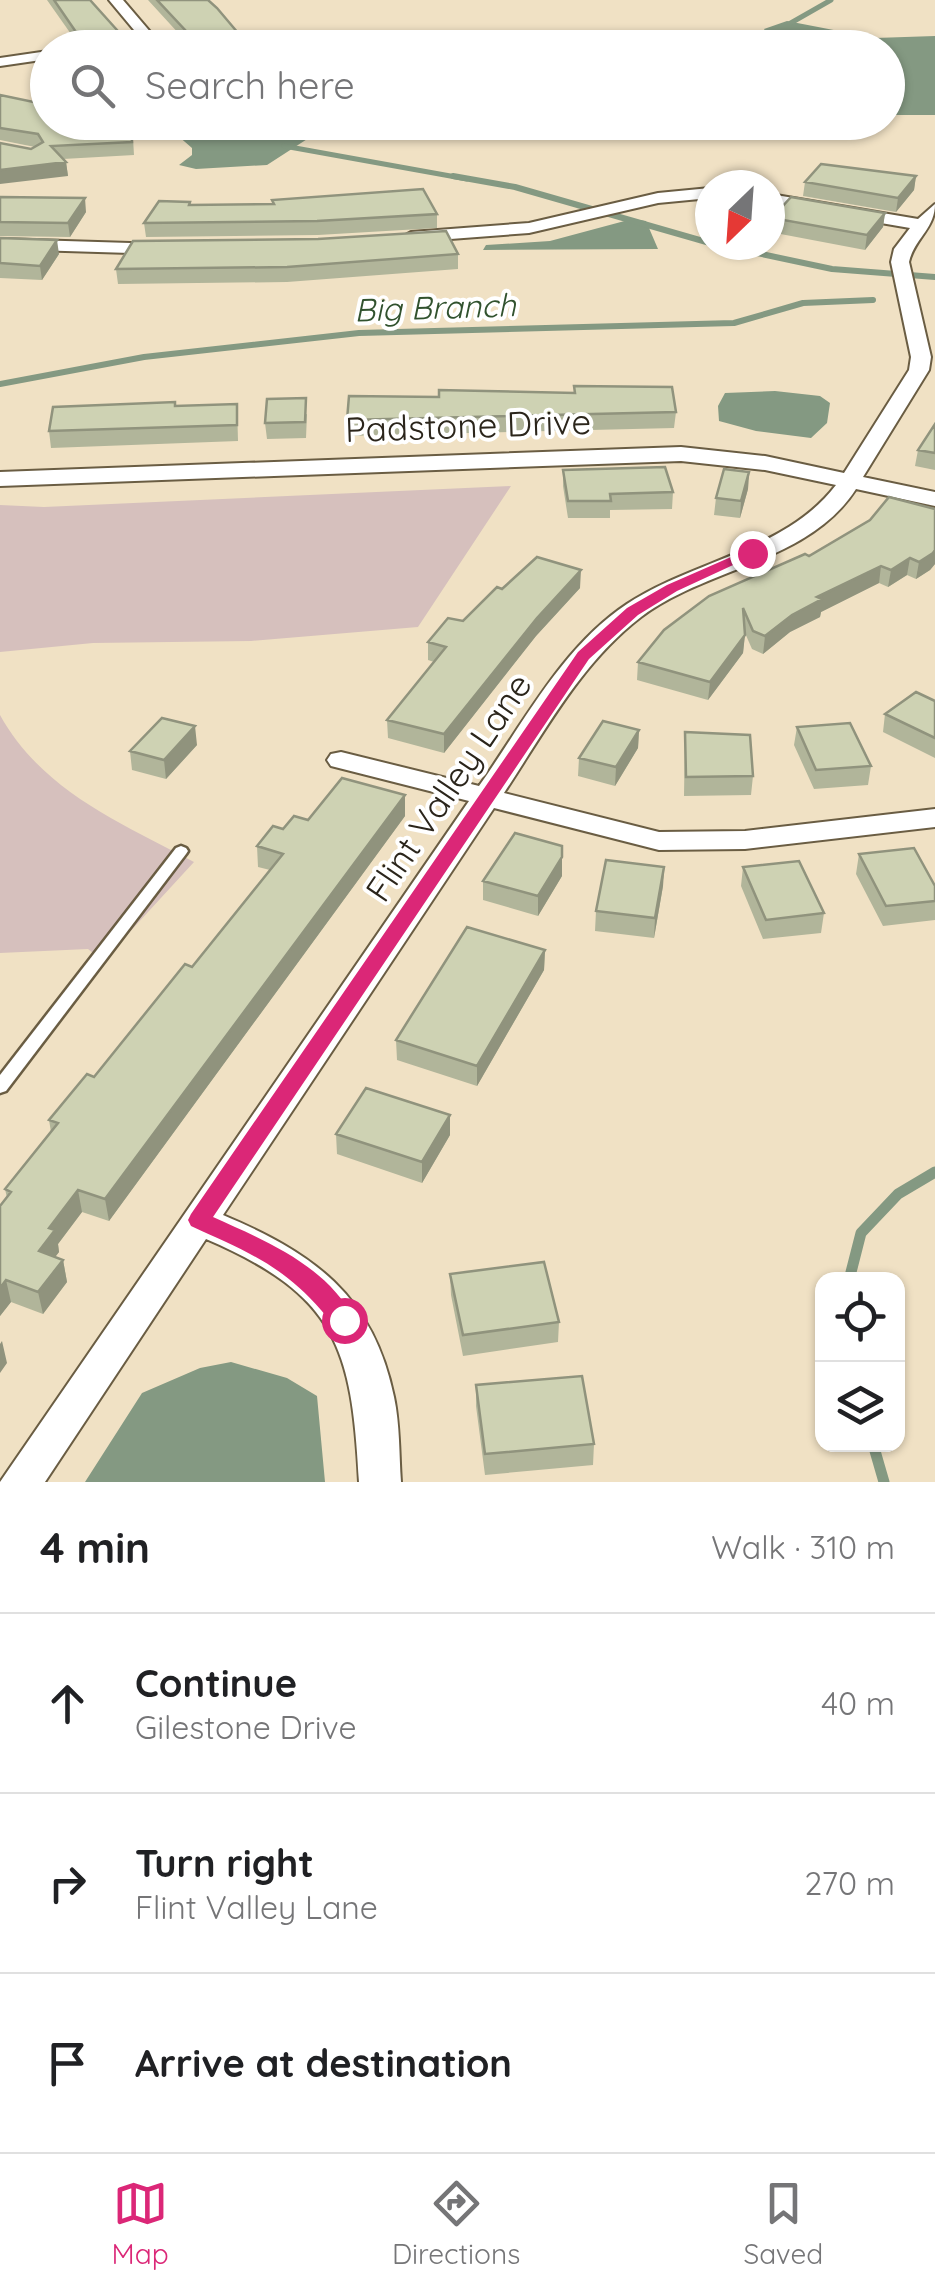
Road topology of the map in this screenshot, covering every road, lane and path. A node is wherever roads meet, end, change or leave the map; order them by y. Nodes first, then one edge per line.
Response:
1 (116, 0) edge
2 (142, 30) edge
3 (30, 58) edge
4 (0, 62) edge
5 (695, 194) edge
6 (785, 201) edge
7 (929, 217) edge
8 (398, 238) edge
9 (0, 244) edge
10 (178, 249) edge
11 (0, 479) edge
12 (851, 480) junction
13 (935, 499) edge
14 (341, 760) dead end
15 (486, 798) junction
16 (935, 818) edge
17 (182, 851) dead end
18 (0, 1087) edge
19 (199, 1220) junction
20 (21, 1482) edge
21 (380, 1482) edge

1 - 2 street
3 - 4 street
5 - 8 street
6 - 7 street
7 - 12 street, Flint Valley Lane
9 - 10 street
11 - 12 street, Padstone Drive
12 - 13 street, Padstone Drive
12 - 15 street, Flint Valley Lane
14 - 15 street
15 - 16 street
15 - 19 street, Flint Valley Lane
17 - 18 lane
19 - 20 street, Flint Valley Lane
19 - 21 street

